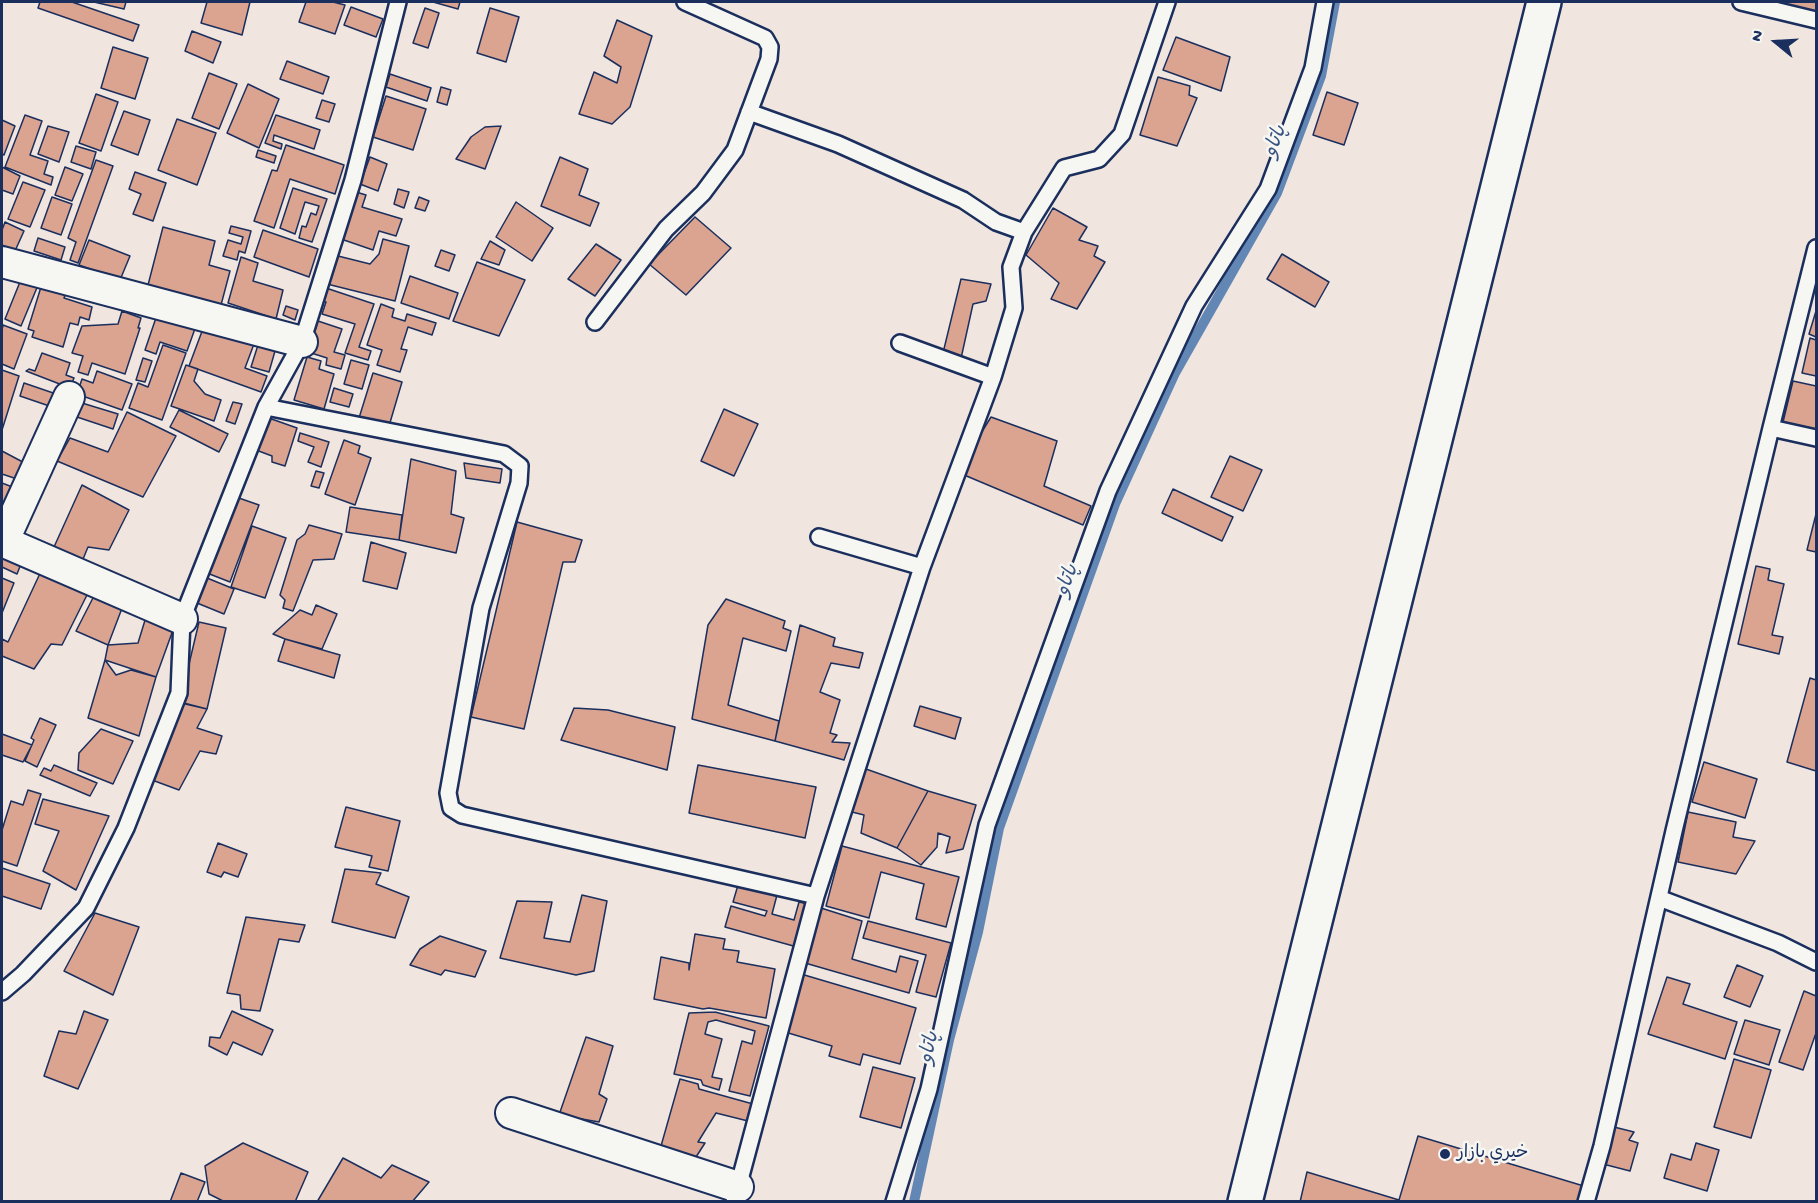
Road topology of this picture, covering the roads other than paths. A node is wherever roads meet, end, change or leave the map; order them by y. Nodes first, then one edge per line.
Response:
1 (398, 2) edge
2 (685, 2) edge
3 (1167, 2) edge
4 (1325, 2) edge
5 (1544, 2) edge
6 (1742, 2) edge
7 (1816, 20) edge
8 (749, 112) junction
9 (1024, 232) junction
10 (1816, 248) edge
11 (2, 262) edge
12 (595, 322) dead end
13 (302, 342) junction
14 (900, 343) dead end
15 (993, 377) junction
16 (69, 397) dead end
17 (266, 407) junction
18 (1771, 428) junction
19 (1816, 438) edge
20 (819, 537) dead end
21 (2, 541) edge
22 (922, 567) junction
23 (182, 619) junction
24 (816, 896) junction
25 (1659, 898) junction
26 (1816, 963) edge
27 (2, 992) edge
28 (511, 1113) dead end
29 (736, 1194) edge
30 (1590, 1200) edge
31 (894, 1202) edge
32 (1245, 1202) edge

1 - 13 lane
2 - 8 lane
3 - 9 lane
4 - 31 lane
5 - 32 main road
6 - 7 lane
8 - 9 lane
8 - 12 lane
9 - 15 lane
10 - 18 lane
11 - 13 street
13 - 17 lane
14 - 15 lane
15 - 22 lane
16 - 21 street
17 - 23 lane
17 - 24 lane
18 - 19 lane
18 - 25 lane
20 - 22 lane
21 - 23 street
22 - 24 lane
23 - 27 lane
24 - 29 lane
25 - 26 lane
25 - 30 lane
28 - 29 street

